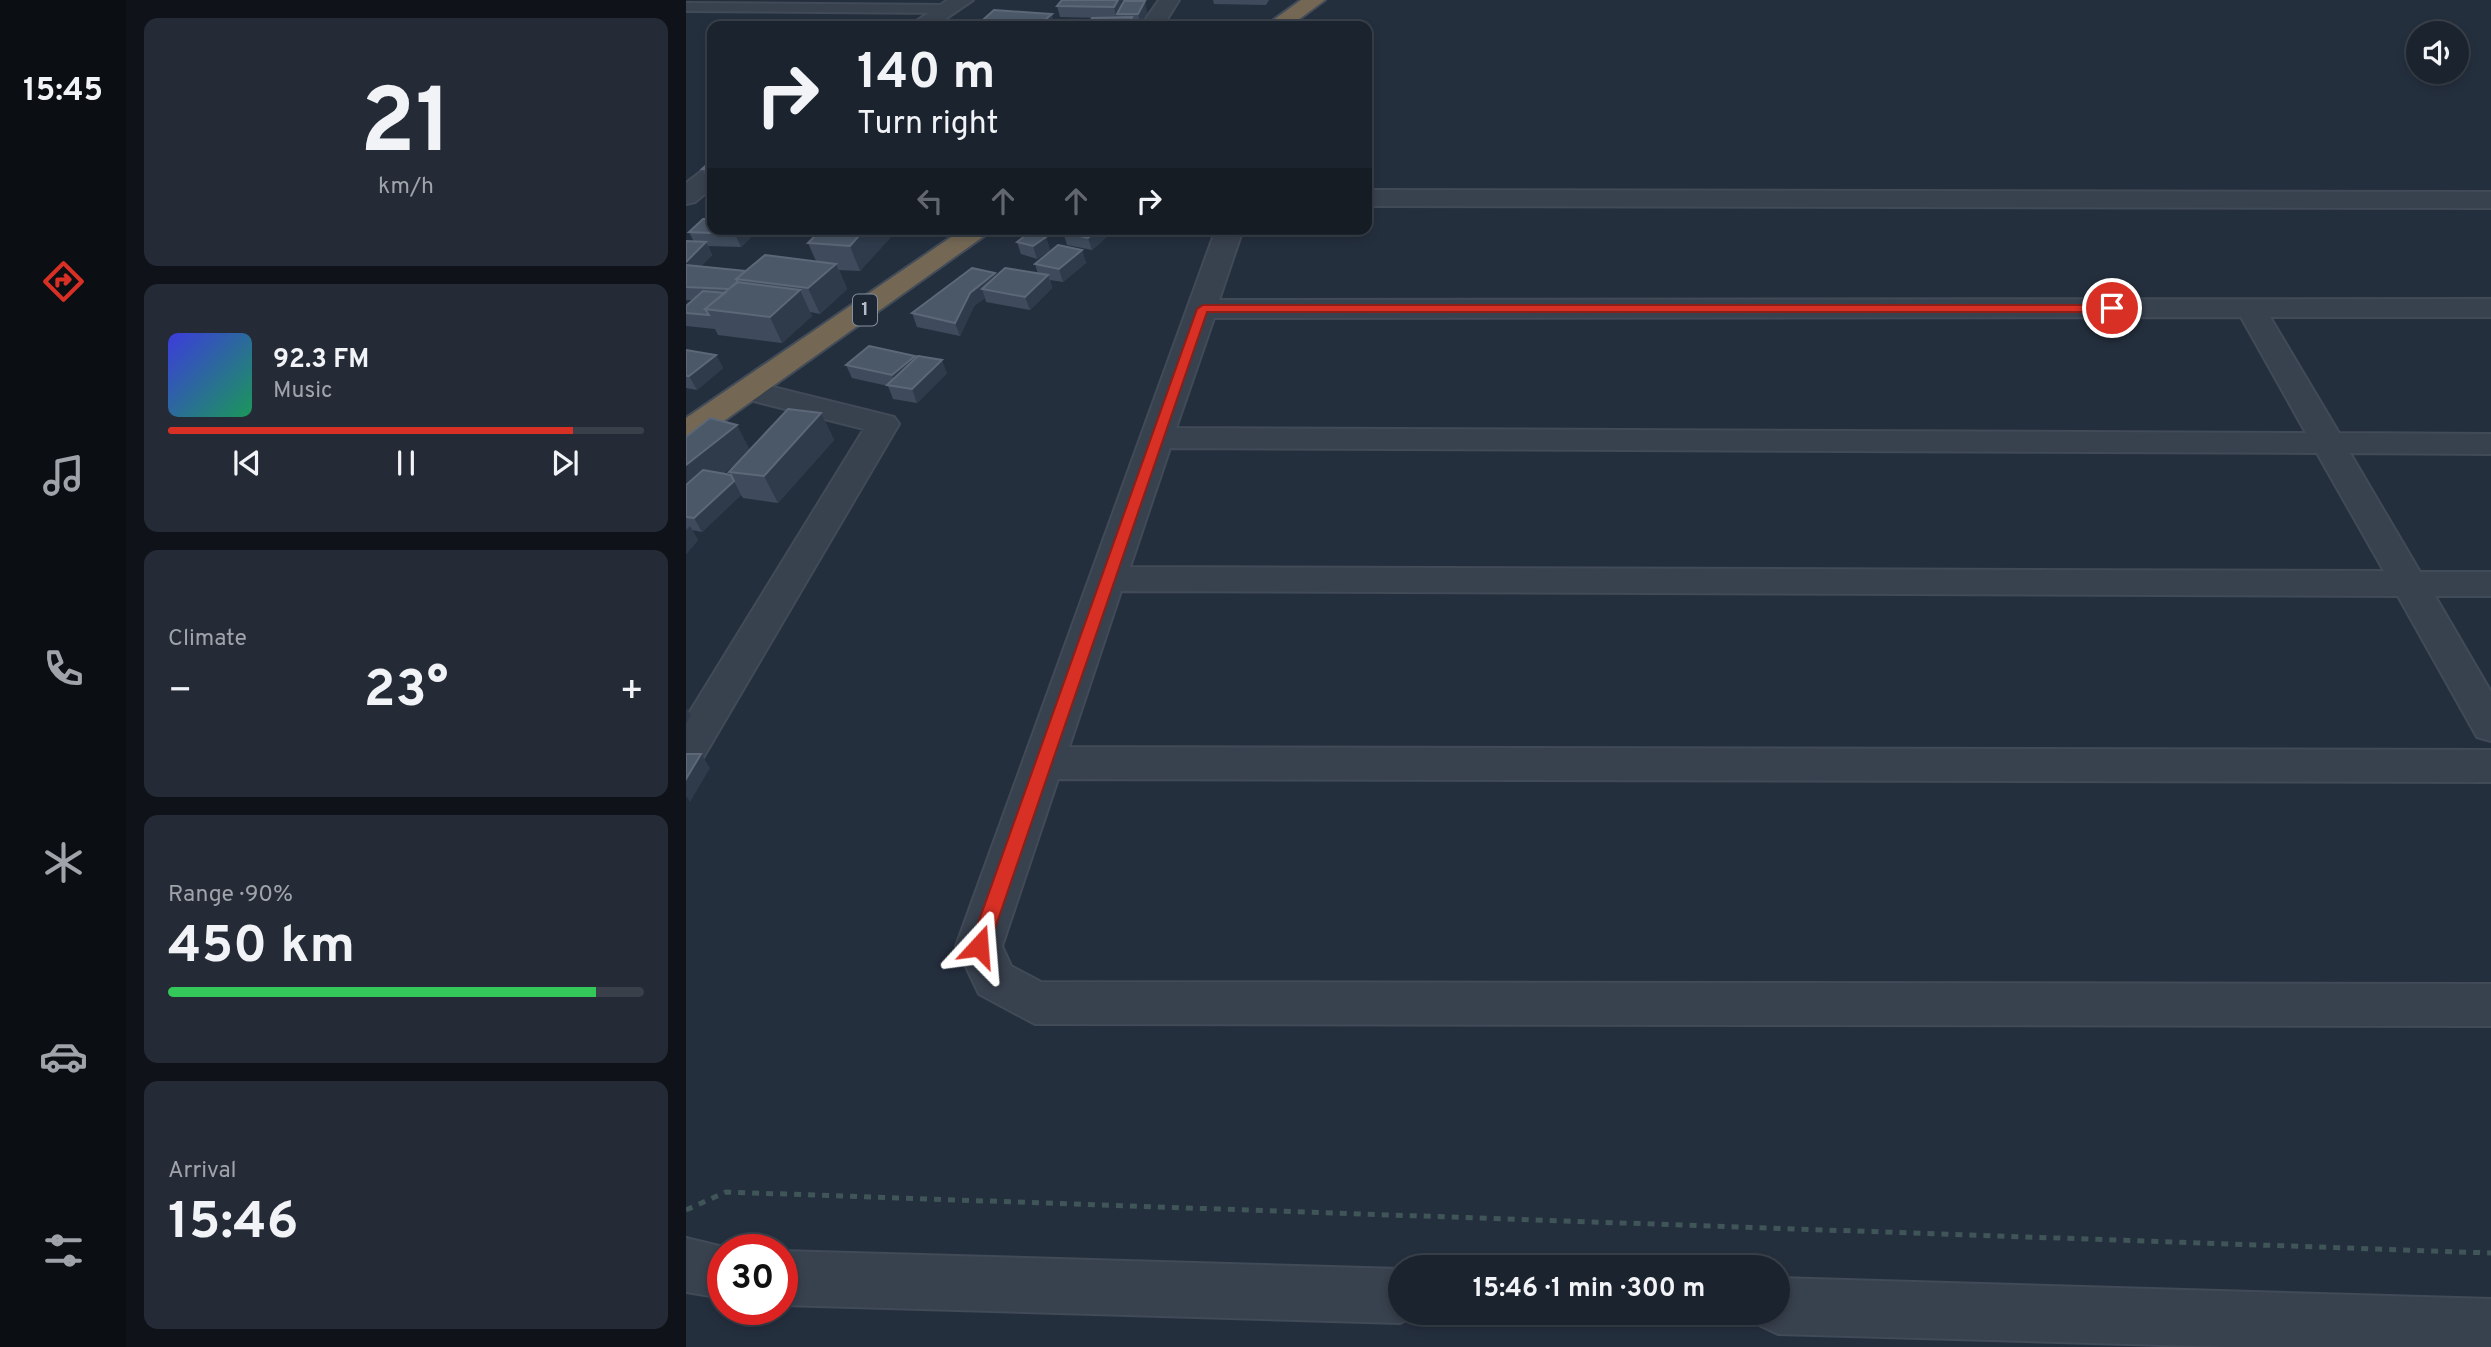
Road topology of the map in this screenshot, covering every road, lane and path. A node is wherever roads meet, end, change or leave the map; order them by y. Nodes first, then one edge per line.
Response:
1 (1169, 0) edge
2 (1315, 0) edge
3 (955, 4) edge
4 (686, 7) edge
5 (928, 21) edge
6 (1155, 21) edge
7 (1284, 21) edge
8 (707, 179) edge
9 (1372, 180) edge
10 (2491, 181) edge
11 (686, 196) edge
12 (1372, 198) edge
13 (2491, 200) edge
14 (972, 235) edge
15 (1228, 235) edge
16 (2250, 308) junction
17 (2491, 308) edge
18 (1203, 309) junction
19 (749, 390) junction
20 (686, 433) edge
21 (1157, 438) junction
22 (2328, 443) junction
23 (2491, 444) edge
24 (1108, 579) junction
25 (2409, 584) junction
26 (2491, 584) edge
27 (2491, 726) edge
28 (686, 752) edge
29 (1044, 763) junction
30 (2491, 766) edge
31 (2491, 1005) edge
32 (686, 1210) edge
33 (2491, 1253) edge
34 (686, 1265) edge
35 (707, 1268) edge
36 (798, 1278) edge
37 (1388, 1296) edge
38 (1790, 1307) edge
39 (2491, 1327) edge

1 - 6 street
2 - 7 highway
3 - 4 lane
3 - 5 street
8 - 11 street
9 - 10 street
12 - 13 street
14 - 19 highway, 1
15 - 18 street
16 - 17 street
16 - 18 street
16 - 22 street
18 - 21 street
19 - 20 highway, 1
19 - 28 street
21 - 22 street
21 - 24 street
22 - 23 street
22 - 25 street
24 - 25 street
24 - 29 street
25 - 26 street
25 - 27 street
29 - 30 street
29 - 31 street
32 - 33 path
34 - 35 street
36 - 37 street
38 - 39 street

